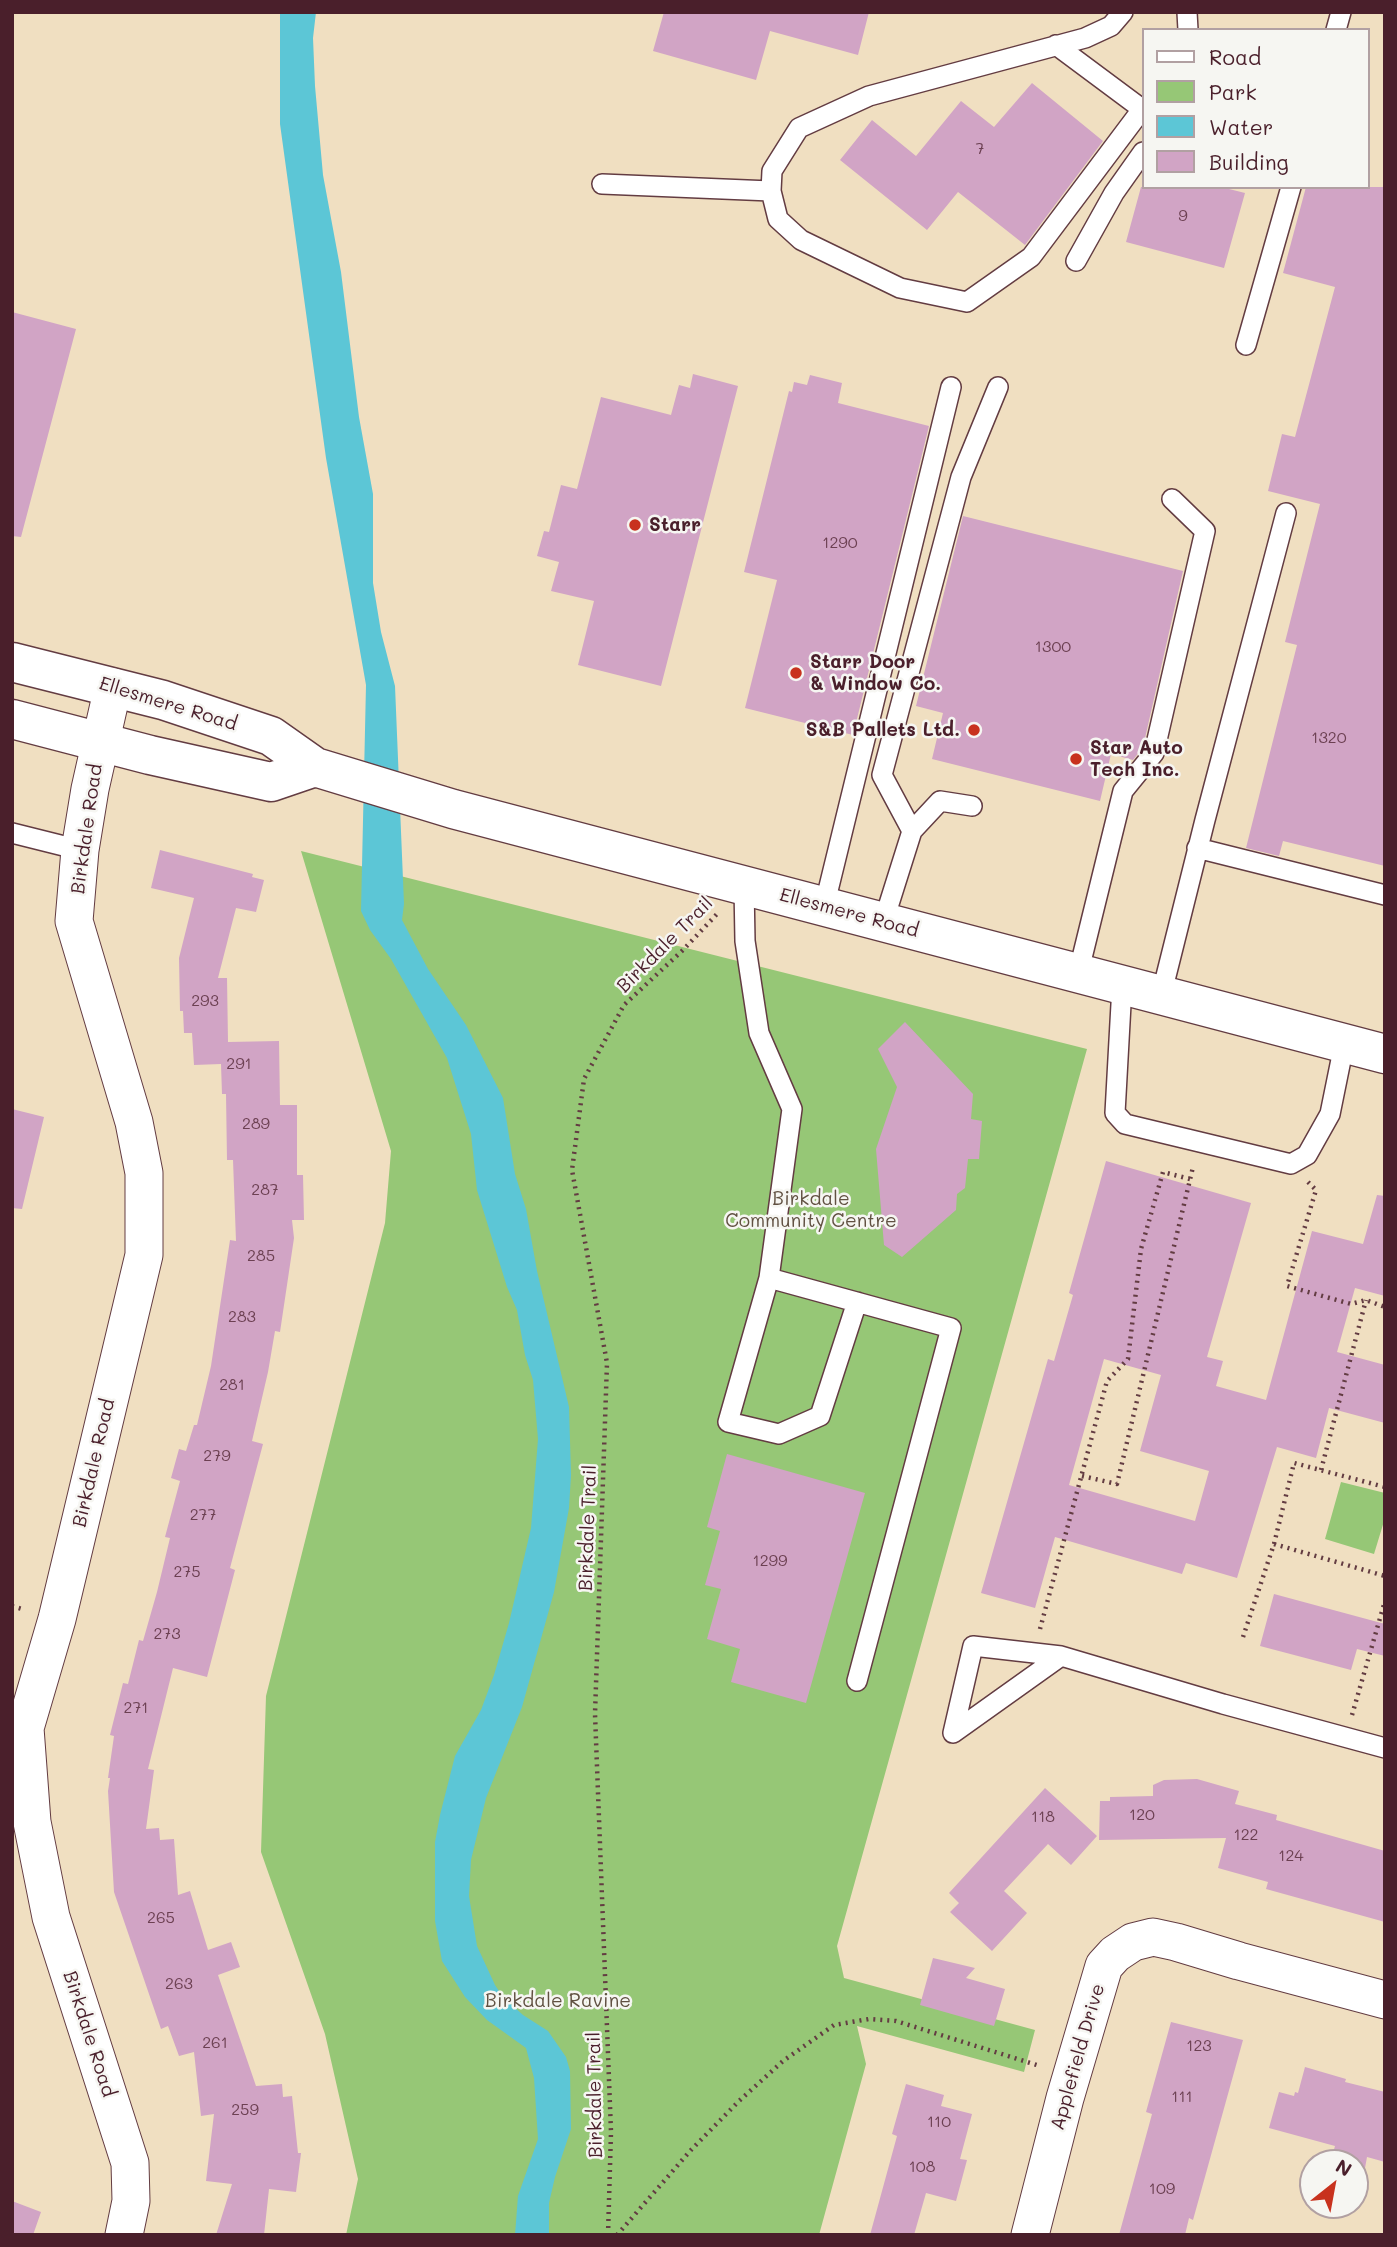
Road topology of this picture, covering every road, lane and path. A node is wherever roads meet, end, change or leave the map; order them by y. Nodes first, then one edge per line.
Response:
1 (1123, 12) edge
2 (1056, 45) junction
3 (1142, 107) edge
4 (1142, 109) edge
5 (1142, 153) edge
6 (602, 184) dead end
7 (1290, 189) edge
8 (771, 191) junction
9 (1076, 261) dead end
10 (1246, 345) dead end
11 (951, 387) dead end
12 (998, 387) dead end
13 (1172, 499) dead end
14 (1286, 513) dead end
15 (12, 662) edge
16 (113, 687) junction
17 (12, 719) edge
18 (101, 742) junction
19 (314, 767) junction
20 (972, 806) dead end
21 (912, 831) junction
22 (13, 836) edge
23 (1197, 848) junction
24 (80, 850) junction
25 (744, 886) junction
26 (1385, 895) edge
27 (824, 907) junction
28 (883, 923) junction
29 (1078, 974) junction
30 (1122, 986) junction
31 (1161, 996) junction
32 (1344, 1045) junction
33 (1385, 1054) edge
34 (1200, 1142) junction
35 (1291, 1164) junction
36 (1190, 1179) junction
37 (769, 1278) junction
38 (1366, 1300) junction
39 (857, 1302) junction
40 (1385, 1307) edge
41 (1321, 1470) junction
42 (1081, 1476) junction
43 (1385, 1487) edge
44 (1273, 1545) junction
45 (1385, 1576) edge
46 (1385, 1601) edge
47 (12, 1606) edge
48 (22, 1609) dead end
49 (1242, 1637) dead end
50 (1033, 1653) junction
51 (1061, 1656) junction
52 (858, 1681) dead end
53 (1345, 1737) junction
54 (1385, 1748) edge
55 (1385, 2000) edge
56 (1071, 2077) junction
57 (124, 2235) edge
58 (608, 2235) edge
59 (617, 2235) edge
60 (1030, 2235) edge

1 - 2 lane
2 - 3 lane
2 - 8 lane
4 - 8 lane
5 - 9 lane
6 - 8 lane
7 - 10 lane
11 - 27 lane
12 - 21 lane
13 - 29 lane
14 - 23 lane
15 - 16 main road, Ellesmere Road
16 - 18 street, Birkdale Road
16 - 19 main road, Ellesmere Road
17 - 18 main road
18 - 19 main road
18 - 24 street, Birkdale Road
19 - 25 main road, Ellesmere Road
20 - 21 lane
21 - 28 lane
22 - 24 lane
23 - 26 lane
23 - 31 lane
24 - 57 street, Birkdale Road
25 - 27 main road, Ellesmere Road
25 - 37 lane
25 - 58 path, Birkdale Trail
27 - 28 main road, Ellesmere Road
28 - 29 main road, Ellesmere Road
29 - 30 main road, Ellesmere Road
30 - 31 main road, Ellesmere Road
30 - 34 lane
31 - 32 main road, Ellesmere Road
32 - 33 main road, Ellesmere Road
32 - 35 lane
34 - 35 lane
34 - 36 path
35 - 38 path
36 - 42 path
36 - 42 path
37 - 39 lane
37 - 39 lane
38 - 40 path
38 - 41 path
39 - 52 lane
41 - 43 path
41 - 44 path
42 - 50 path
44 - 45 path
44 - 49 path
46 - 53 path
47 - 48 path
50 - 51 lane
50 - 51 lane
51 - 53 lane
53 - 54 lane
55 - 56 street, Applefield Drive
56 - 59 path
56 - 60 street, Applefield Drive

